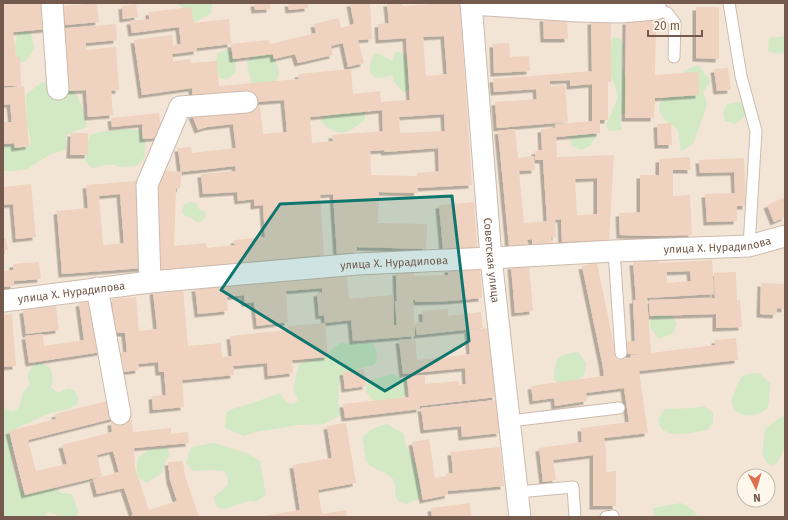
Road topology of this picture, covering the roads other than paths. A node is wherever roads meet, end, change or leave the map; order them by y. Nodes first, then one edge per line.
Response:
1 (52, 3) edge
2 (471, 3) edge
3 (729, 3) edge
4 (656, 9) joint
5 (674, 57) dead end
6 (58, 88) dead end
7 (247, 102) dead end
8 (785, 236) edge
9 (748, 246) junction
10 (614, 251) junction
11 (491, 258) junction
12 (150, 282) junction
13 (97, 288) junction
14 (3, 301) edge
15 (621, 353) dead end
16 (619, 408) dead end
17 (120, 414) dead end
18 (510, 421) junction
19 (518, 492) junction
20 (613, 516) edge
21 (520, 517) edge
22 (575, 517) edge
23 (606, 517) edge

1 - 6 street
2 - 4 street
2 - 11 street, Советская улица
3 - 9 lane
4 - 5 lane
7 - 12 street
8 - 9 street, улица Х. Нурадилова
9 - 10 street, улица Х. Нурадилова
10 - 11 street, улица Х. Нурадилова
10 - 15 lane
11 - 12 street, улица Х. Нурадилова
11 - 18 street, Советская улица
12 - 13 street, улица Х. Нурадилова
13 - 14 street, улица Х. Нурадилова
13 - 17 street
16 - 18 lane
18 - 19 street, Советская улица
19 - 21 street, Советская улица
19 - 22 lane
20 - 23 lane

